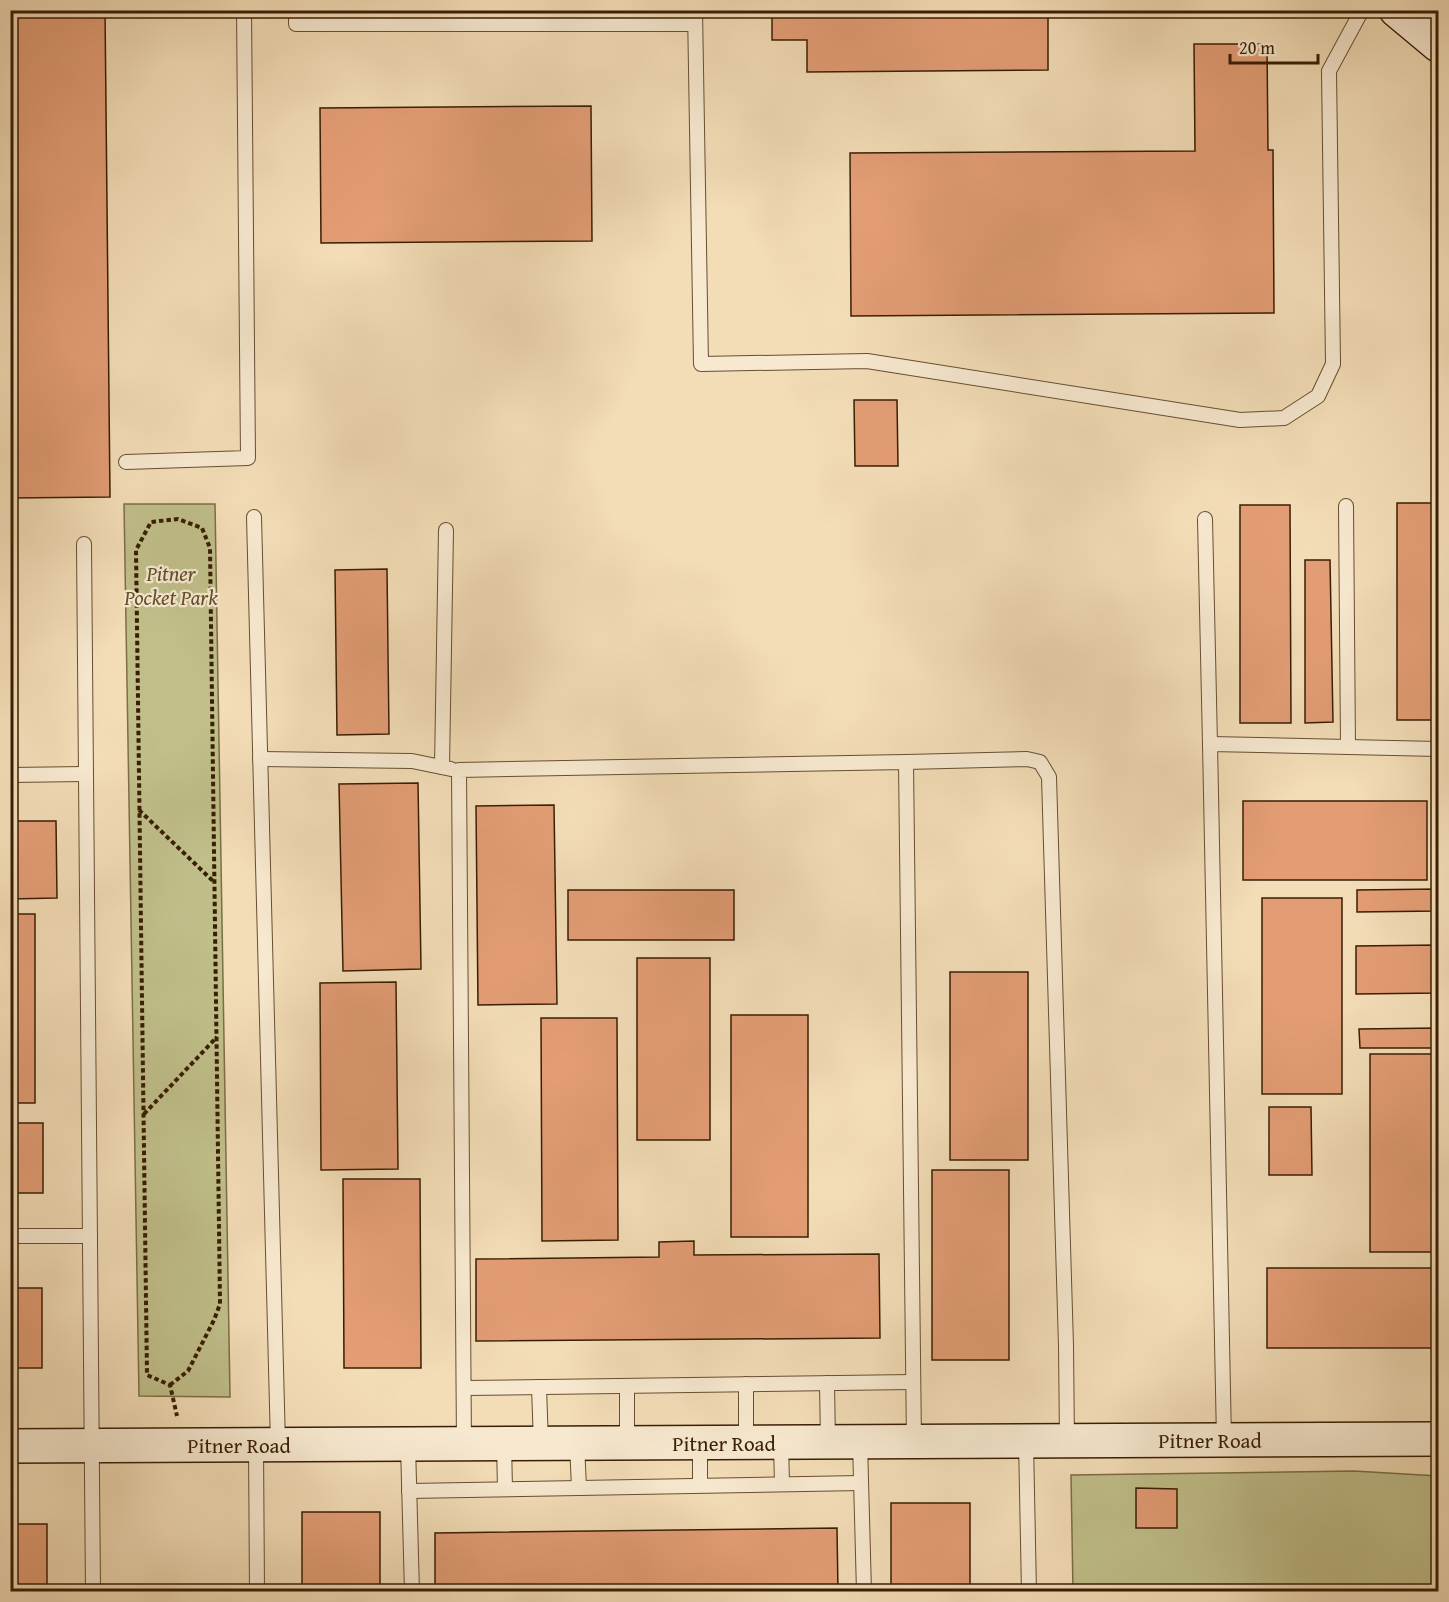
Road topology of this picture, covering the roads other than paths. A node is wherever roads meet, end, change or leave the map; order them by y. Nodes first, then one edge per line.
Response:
1 (244, 10) edge
2 (296, 10) edge
3 (1362, 10) edge
4 (1396, 10) edge
5 (695, 17) edge
6 (1438, 45) edge
7 (126, 462) dead end
8 (1347, 506) dead end
9 (254, 517) dead end
10 (1205, 519) dead end
11 (446, 530) dead end
12 (84, 544) dead end
13 (1210, 744) junction
14 (1348, 747) junction
15 (1438, 748) edge
16 (260, 759) junction
17 (906, 762) junction
18 (442, 767) junction
19 (459, 770) junction
20 (85, 774) junction
21 (10, 775) edge
22 (10, 1236) edge
23 (90, 1236) junction
24 (913, 1382) junction
25 (827, 1383) junction
26 (746, 1384) junction
27 (627, 1386) junction
28 (539, 1387) junction
29 (464, 1388) junction
30 (1438, 1439) edge
31 (1224, 1440) junction
32 (1026, 1441) junction
33 (1066, 1441) junction
34 (828, 1442) junction
35 (860, 1442) junction
36 (914, 1442) junction
37 (627, 1443) junction
38 (700, 1443) junction
39 (746, 1443) junction
40 (781, 1443) junction
41 (464, 1444) junction
42 (504, 1444) junction
43 (541, 1444) junction
44 (577, 1444) junction
45 (92, 1445) junction
46 (267, 1445) junction
47 (408, 1445) junction
48 (10, 1446) edge
49 (861, 1483) junction
50 (782, 1484) junction
51 (700, 1485) junction
52 (579, 1488) junction
53 (505, 1489) junction
54 (409, 1491) junction
55 (93, 1592) edge
56 (257, 1592) edge
57 (412, 1592) edge
58 (864, 1592) edge
59 (1029, 1592) edge

1 - 7 lane
2 - 5 lane
3 - 5 lane
4 - 6 street
8 - 14 lane
9 - 16 lane
10 - 13 lane
11 - 18 lane
12 - 20 lane
13 - 14 lane
13 - 31 lane
14 - 15 lane
16 - 18 lane
16 - 46 lane
17 - 19 lane
17 - 24 lane
17 - 33 lane
18 - 19 lane
19 - 29 lane
20 - 21 lane
20 - 23 lane
22 - 23 lane
23 - 45 lane
24 - 25 lane
24 - 36 lane
25 - 26 lane
25 - 34 lane
26 - 27 lane
26 - 39 lane
27 - 28 lane
27 - 37 lane
28 - 29 lane
28 - 43 lane
29 - 41 lane
30 - 31 street, Pitner Road
31 - 33 street, Pitner Road
32 - 33 street, Pitner Road
32 - 36 street, Pitner Road
32 - 59 lane
34 - 35 street, Pitner Road
34 - 40 street, Pitner Road
35 - 36 street, Pitner Road
35 - 49 lane
37 - 38 street, Pitner Road
37 - 44 street, Pitner Road
38 - 39 street, Pitner Road
38 - 51 lane
39 - 40 street, Pitner Road
40 - 50 lane
41 - 42 street, Pitner Road
41 - 47 street, Pitner Road
42 - 43 street, Pitner Road
42 - 53 lane
43 - 44 street, Pitner Road
44 - 52 lane
45 - 46 street, Pitner Road
45 - 48 street, Pitner Road
45 - 55 lane
46 - 47 street, Pitner Road
46 - 56 lane
47 - 54 lane
49 - 50 lane
49 - 58 lane
50 - 51 lane
51 - 52 lane
52 - 53 lane
53 - 54 lane
54 - 57 lane

